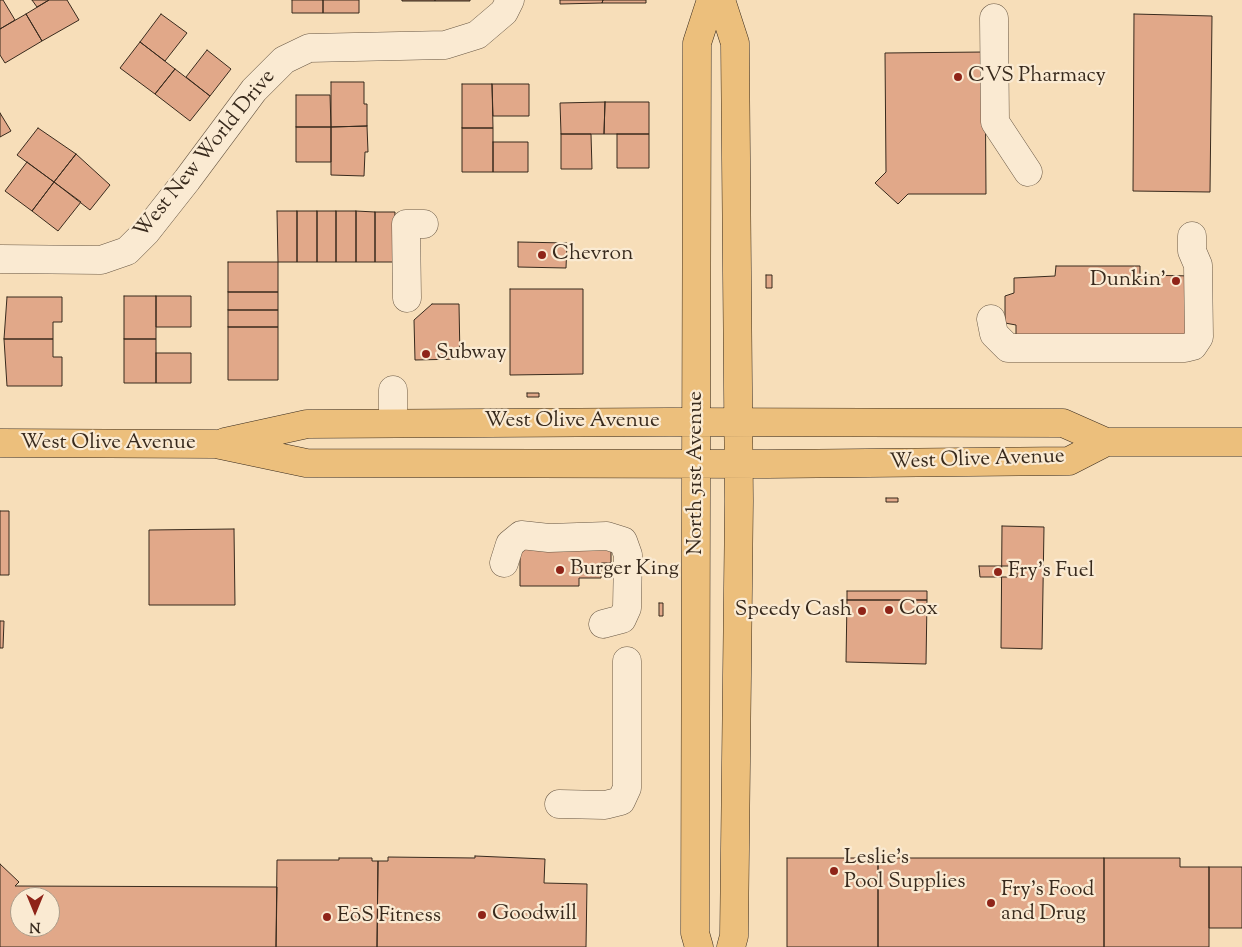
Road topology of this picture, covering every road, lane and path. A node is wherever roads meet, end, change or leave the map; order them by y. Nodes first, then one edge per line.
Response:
1 (711, 0) edge
2 (720, 0) edge
3 (502, 10) edge
4 (994, 18) dead end
5 (1028, 172) dead end
6 (424, 224) dead end
7 (1192, 236) dead end
8 (0, 260) edge
9 (407, 298) dead end
10 (990, 319) dead end
11 (394, 390) dead end
12 (698, 422) junction
13 (739, 422) junction
14 (392, 423) junction
15 (1106, 442) junction
16 (1242, 442) edge
17 (0, 443) edge
18 (216, 444) junction
19 (697, 464) junction
20 (739, 464) junction
21 (504, 564) dead end
22 (603, 624) dead end
23 (627, 661) dead end
24 (559, 804) dead end
25 (699, 947) edge
26 (731, 947) edge

1 - 12 main road, North 51st Avenue
2 - 13 main road, North 51st Avenue
3 - 8 street, West New World Drive
4 - 5 street
6 - 9 street
7 - 10 street
11 - 14 street
12 - 13 main road, West Olive Avenue
12 - 14 main road, West Olive Avenue
12 - 19 main road, North 51st Avenue
13 - 15 main road, West Olive Avenue
13 - 20 main road, North 51st Avenue
14 - 18 main road, West Olive Avenue
15 - 16 main road, West Olive Avenue
15 - 20 main road, West Olive Avenue
17 - 18 main road, West Olive Avenue
18 - 19 main road, West Olive Avenue
19 - 20 main road, West Olive Avenue
19 - 25 main road, North 51st Avenue
20 - 26 main road, North 51st Avenue
21 - 22 street
23 - 24 street

